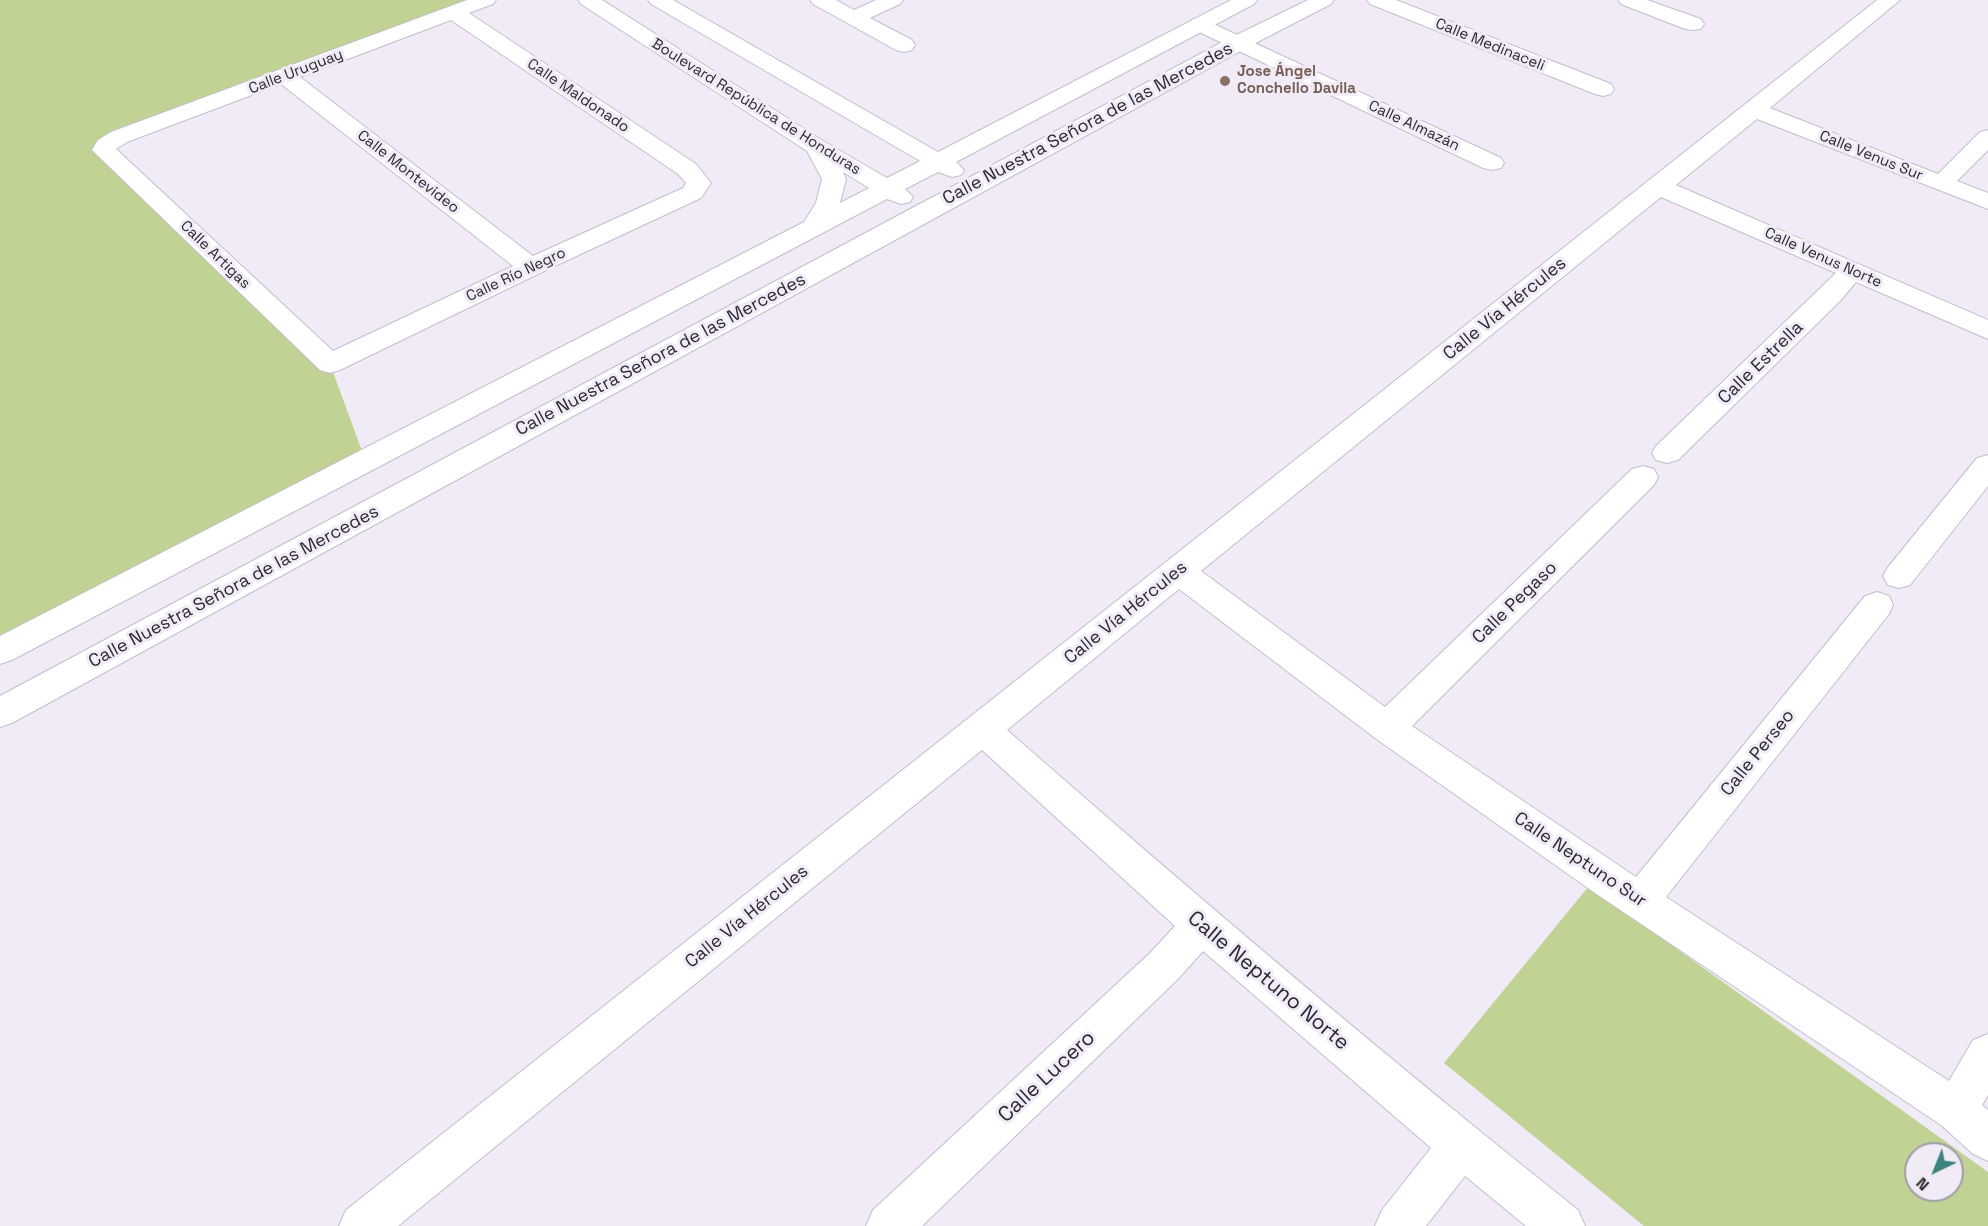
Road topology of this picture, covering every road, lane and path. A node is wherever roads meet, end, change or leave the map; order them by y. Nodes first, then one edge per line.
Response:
1 (486, 0) edge
2 (588, 0) edge
3 (658, 0) edge
4 (820, 0) edge
5 (893, 0) edge
6 (1247, 0) edge
7 (1324, 0) edge
8 (1377, 0) edge
9 (1628, 0) edge
10 (1890, 0) edge
11 (453, 12) junction
12 (853, 18) junction
13 (1201, 24) junction
14 (1693, 24) dead end
15 (1238, 43) junction
16 (904, 45) dead end
17 (285, 76) junction
18 (1603, 89) dead end
19 (1753, 110) junction
20 (879, 128) junction
21 (990, 134) junction
22 (1988, 137) edge
23 (106, 145) joint
24 (817, 147) junction
25 (937, 162) junction
26 (1492, 163) dead end
27 (699, 183) joint
28 (977, 184) junction
29 (1941, 184) junction
30 (1658, 186) junction
31 (886, 188) junction
32 (1988, 202) edge
33 (926, 212) junction
34 (813, 227) junction
35 (531, 267) junction
36 (1852, 271) junction
37 (1988, 330) edge
38 (330, 364) joint
39 (1667, 453) dead end
40 (1988, 465) edge
41 (1643, 477) dead end
42 (1179, 571) junction
43 (1899, 576) dead end
44 (1877, 605) dead end
45 (0, 651) edge
46 (0, 713) edge
47 (1387, 728) junction
48 (982, 729) junction
49 (1640, 901) junction
50 (1201, 925) junction
51 (1988, 1054) edge
52 (1956, 1110) junction
53 (1988, 1139) edge
54 (1461, 1145) junction
55 (362, 1226) edge
56 (889, 1226) edge
57 (1398, 1226) edge
58 (1562, 1226) edge

1 - 11 street, Calle Uruguay
2 - 24 street, Boulevard República de Honduras
3 - 20 street
4 - 12 street
5 - 12 street
6 - 13 street, Calle Nuestra Señora de las Mercedes
7 - 15 street, Calle Nuestra Señora de las Mercedes
8 - 18 street, Calle Medinaceli
9 - 14 street
10 - 19 street, Calle Vía Hércules
11 - 17 street, Calle Uruguay
11 - 27 street, Calle Maldonado
12 - 16 street
13 - 15 street, Calle Almazán
13 - 21 street, Calle Nuestra Señora de las Mercedes
15 - 26 street, Calle Almazán
15 - 28 street, Calle Nuestra Señora de las Mercedes
17 - 23 street, Calle Uruguay
17 - 35 street, Calle Montevideo
19 - 29 street, Calle Venus Sur
19 - 30 street, Calle Vía Hércules
20 - 21 street
20 - 25 street
21 - 25 street, Calle Nuestra Señora de las Mercedes
22 - 29 street
23 - 38 street, Calle Artigas
24 - 31 street, Boulevard República de Honduras
24 - 34 street
25 - 28 street
25 - 31 street, Calle Nuestra Señora de las Mercedes
27 - 35 street, Calle Río Negro
28 - 33 street, Calle Nuestra Señora de las Mercedes
29 - 32 street, Calle Venus Sur
30 - 36 street, Calle Venus Norte
30 - 42 street, Calle Vía Hércules
31 - 33 street, Boulevard República de Honduras
31 - 34 street, Calle Nuestra Señora de las Mercedes
33 - 46 street, Calle Nuestra Señora de las Mercedes
34 - 45 street, Calle Nuestra Señora de las Mercedes
35 - 38 street, Calle Río Negro
36 - 37 street, Calle Venus Norte
36 - 39 street, Calle Estrella
40 - 43 street
41 - 47 street, Calle Pegaso
42 - 47 street, Calle Neptuno Sur
42 - 48 street, Calle Vía Hércules
44 - 49 street, Calle Perseo
47 - 49 street, Calle Neptuno Sur
48 - 50 street, Calle Neptuno Norte
48 - 55 street, Calle Vía Hércules
49 - 52 street, Calle Neptuno Sur
50 - 54 street, Calle Neptuno Norte
50 - 56 street, Calle Lucero
51 - 52 street
52 - 53 street, Calle Neptuno Sur
54 - 57 street
54 - 58 street, Calle Neptuno Norte

